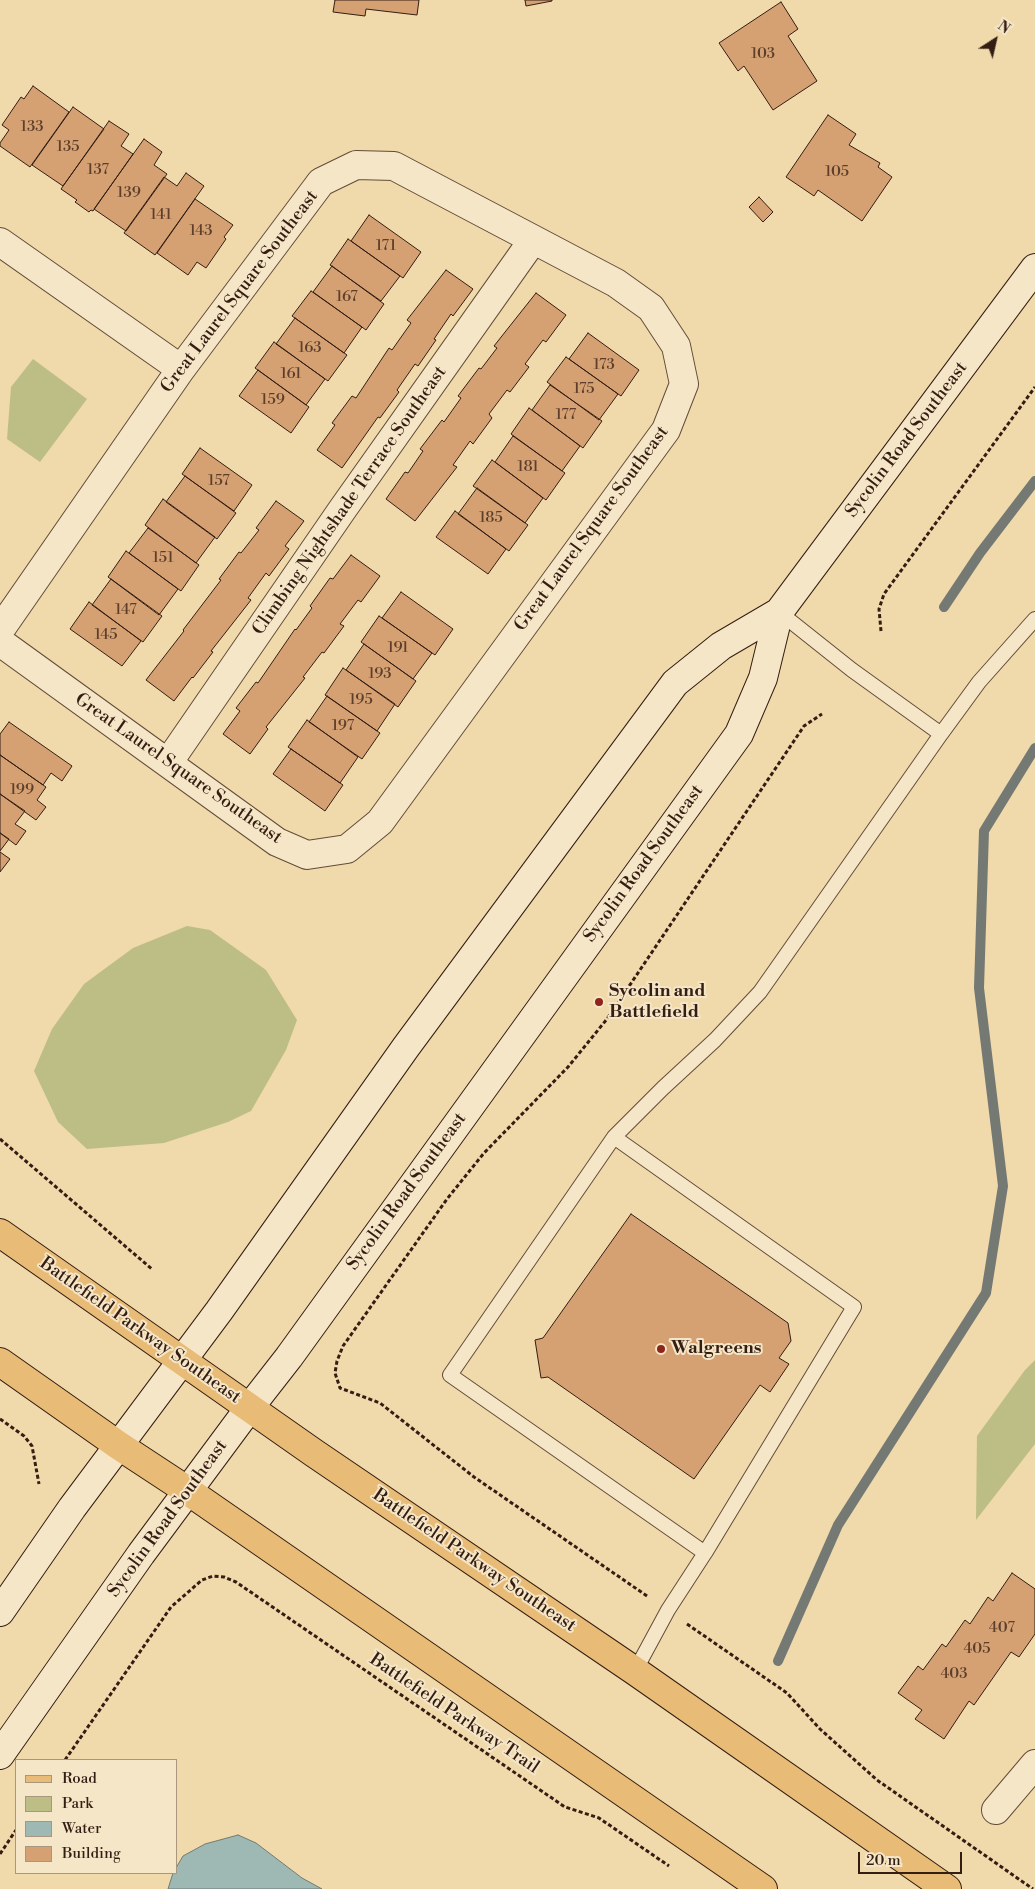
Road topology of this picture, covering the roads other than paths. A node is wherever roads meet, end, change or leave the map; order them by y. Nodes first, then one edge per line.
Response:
1 (533, 240) junction
2 (0, 242) edge
3 (1035, 268) edge
4 (181, 369) junction
5 (779, 612) junction
6 (1035, 619) edge
7 (0, 630) edge
8 (0, 642) edge
9 (941, 734) junction
10 (168, 763) junction
11 (614, 1137) junction
12 (0, 1233) edge
13 (182, 1360) junction
14 (0, 1362) edge
15 (250, 1407) junction
16 (118, 1445) junction
17 (188, 1491) junction
18 (705, 1553) junction
19 (0, 1612) edge
20 (635, 1671) junction
21 (0, 1755) edge
22 (1035, 1764) edge
23 (996, 1810) dead end
24 (763, 1889) edge
25 (948, 1889) edge

1 - 4 main road, Great Laurel Square Southeast
1 - 10 main road, Climbing Nightshade Terrace Southeast
1 - 10 main road, Great Laurel Square Southeast
2 - 4 main road
3 - 5 main road, Sycolin Road Southeast
4 - 7 main road, Great Laurel Square Southeast
5 - 9 lane
5 - 13 main road, Sycolin Road Southeast
5 - 15 main road, Sycolin Road Southeast
6 - 9 lane
8 - 10 main road, Great Laurel Square Southeast
9 - 11 lane
11 - 18 lane
11 - 18 lane
12 - 13 main road, Battlefield Parkway Southeast
13 - 15 main road, Battlefield Parkway Southeast
13 - 16 main road, Sycolin Road Southeast
14 - 16 main road
15 - 17 main road, Sycolin Road Southeast
15 - 20 main road, Battlefield Parkway Southeast
16 - 17 main road
16 - 19 main road, Sycolin Road Southeast
17 - 21 main road, Sycolin Road Southeast
17 - 24 main road
18 - 20 lane
20 - 25 main road, Battlefield Parkway Southeast
22 - 23 main road

